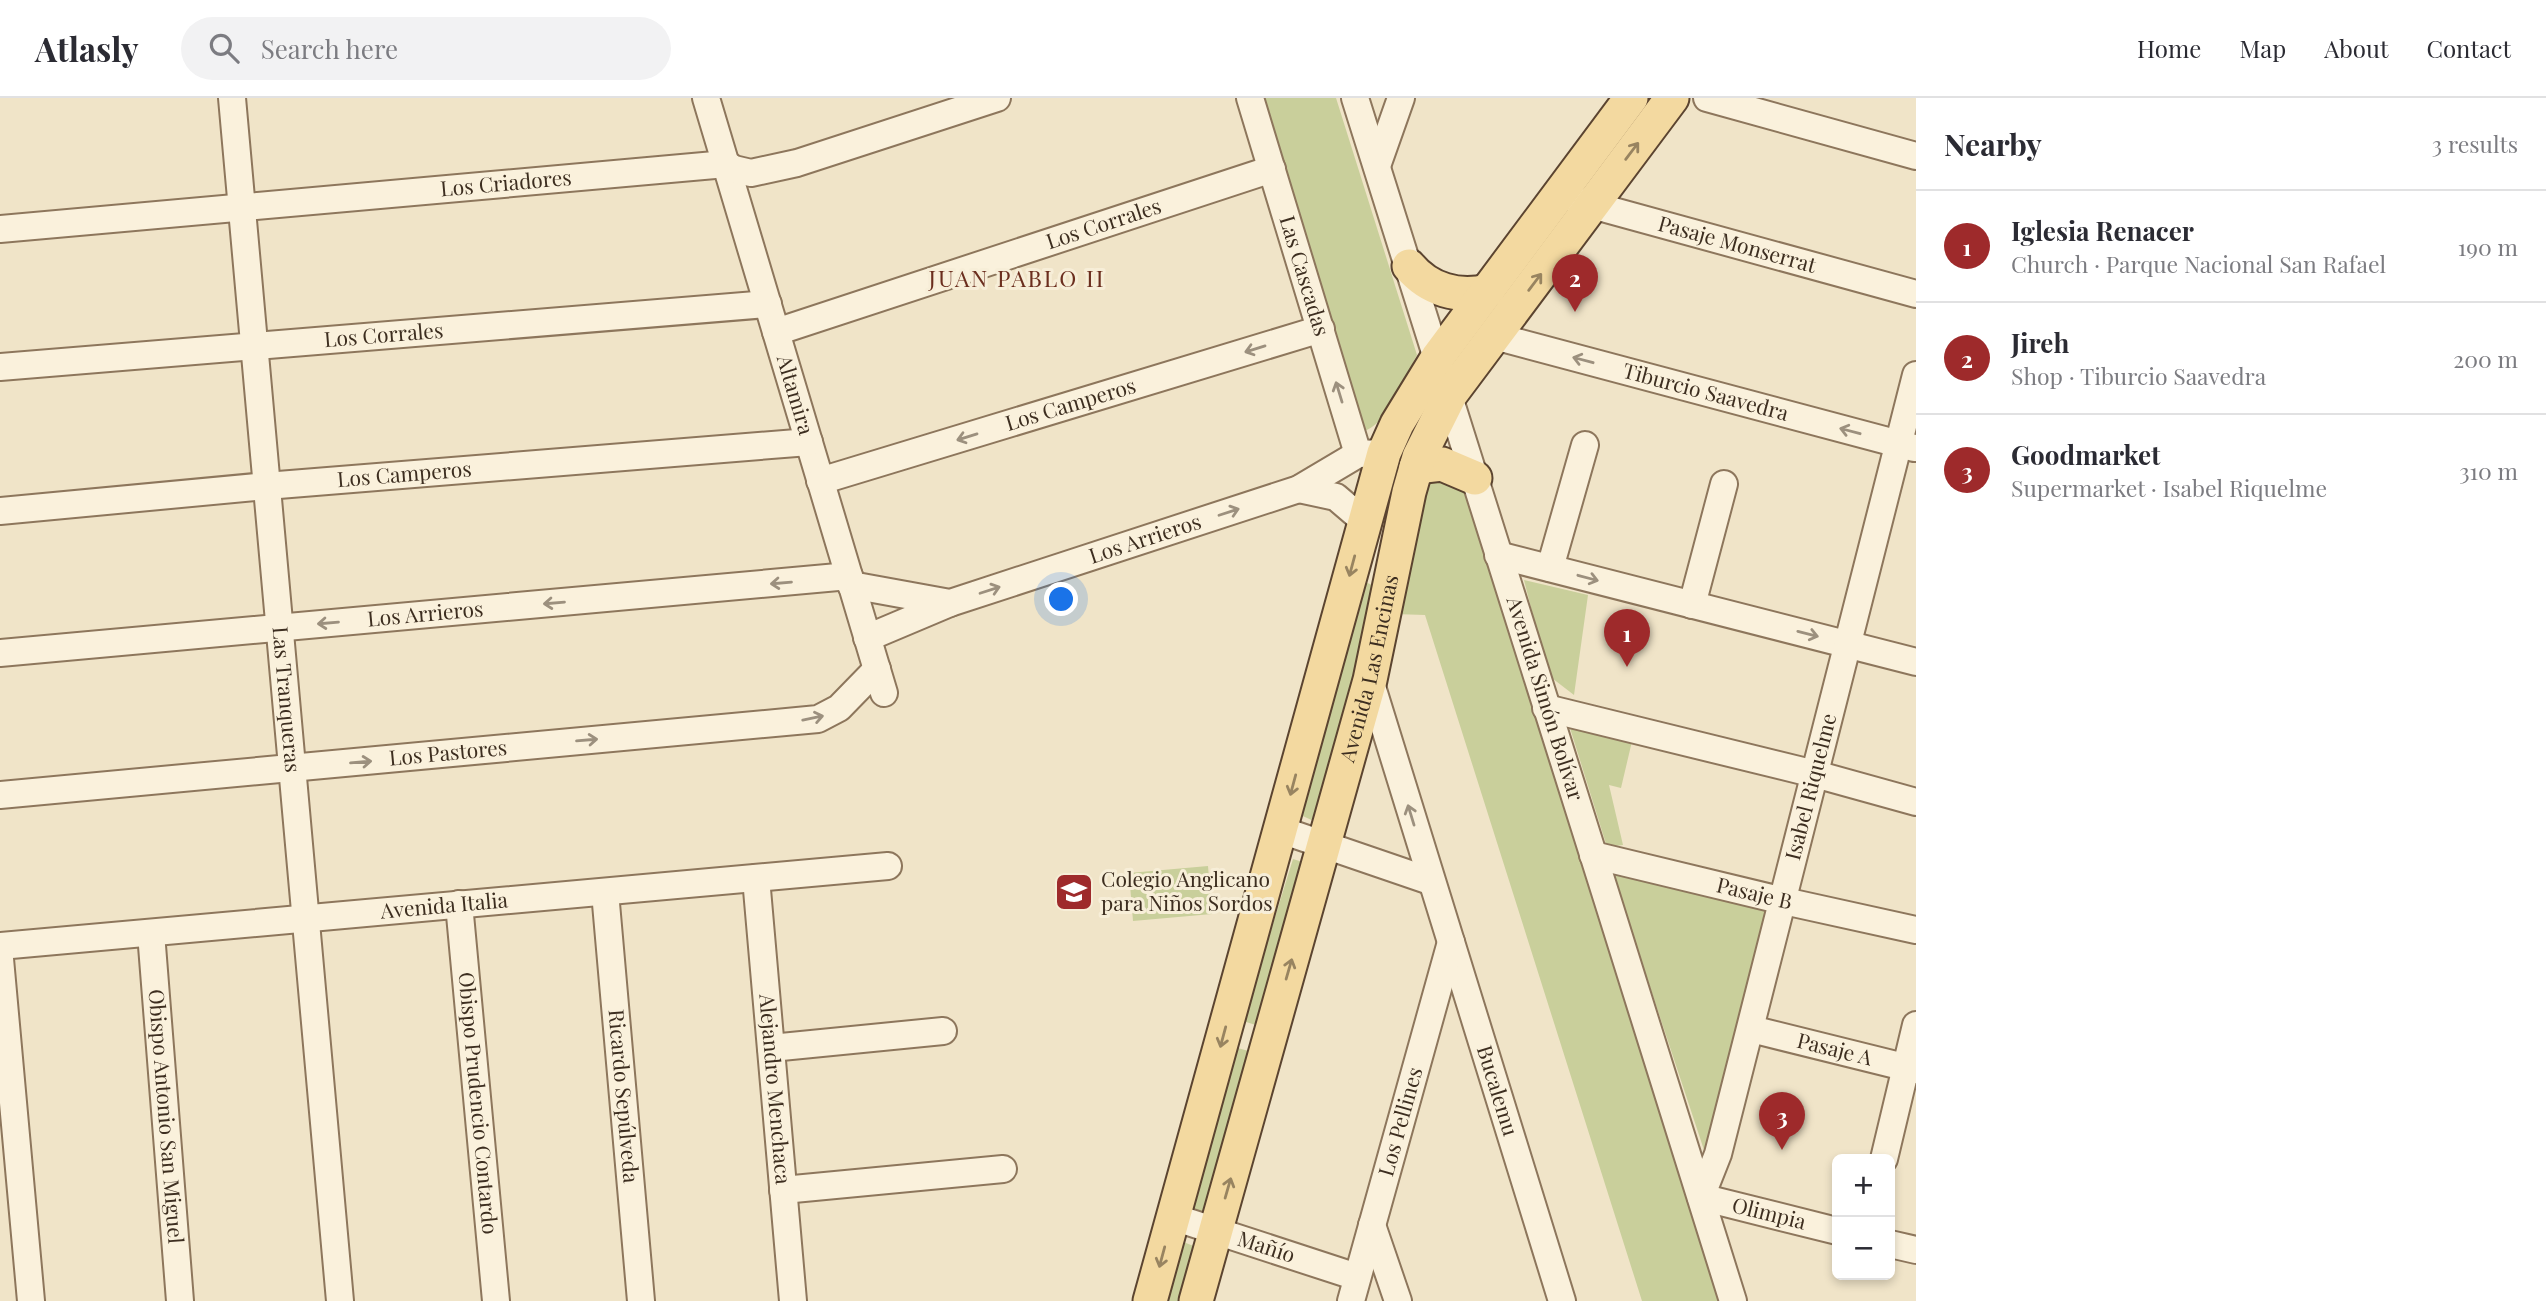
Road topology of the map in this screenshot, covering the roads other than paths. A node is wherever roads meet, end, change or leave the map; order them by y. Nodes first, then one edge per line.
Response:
1 (232, 98) edge
2 (706, 98) edge
3 (997, 98) edge
4 (1250, 98) edge
5 (1355, 98) edge
6 (1401, 98) edge
7 (1631, 98) edge
8 (1672, 98) edge
9 (1707, 98) edge
10 (1916, 156) edge
11 (726, 163) junction
12 (1377, 166) junction
13 (1272, 169) junction
14 (1558, 196) junction
15 (1593, 204) junction
16 (242, 208) junction
17 (0, 229) edge
18 (1409, 266) junction
19 (1488, 291) junction
20 (1916, 294) edge
21 (768, 304) junction
22 (1321, 329) junction
23 (776, 332) junction
24 (1494, 336) junction
25 (254, 346) junction
26 (1438, 357) junction
27 (0, 367) edge
28 (1916, 375) edge
29 (1450, 394) junction
30 (809, 442) junction
31 (1585, 445) dead end
32 (1907, 446) edge
33 (1371, 454) junction
34 (1416, 467) junction
35 (1475, 478) junction
36 (821, 481) junction
37 (1724, 484) dead end
38 (266, 486) junction
39 (1299, 489) junction
40 (0, 511) edge
41 (1364, 521) junction
42 (1498, 555) junction
43 (1550, 568) junction
44 (850, 581) junction
45 (950, 603) junction
46 (1692, 605) junction
47 (279, 628) junction
48 (867, 638) junction
49 (1848, 644) junction
50 (0, 653) edge
51 (1916, 662) edge
52 (880, 680) joint
53 (1370, 680) junction
54 (1546, 708) junction
55 (293, 768) junction
56 (1815, 774) junction
57 (0, 795) edge
58 (1916, 802) edge
59 (1281, 830) junction
60 (1324, 845) junction
61 (1593, 855) junction
62 (888, 866) dead end
63 (756, 878) junction
64 (1430, 881) junction
65 (605, 892) junction
66 (1784, 901) junction
67 (459, 904) junction
68 (305, 918) junction
69 (1916, 929) edge
70 (151, 933) junction
71 (1451, 943) junction
72 (0, 946) edge
73 (0, 959) edge
74 (1916, 1025) edge
75 (1751, 1029) junction
76 (943, 1031) dead end
77 (771, 1048) junction
78 (1911, 1069) edge
79 (1886, 1154) edge
80 (1003, 1169) dead end
81 (783, 1191) junction
82 (1701, 1198) junction
83 (1173, 1217) junction
84 (1372, 1225) junction
85 (1832, 1230) edge
86 (1216, 1231) junction
87 (1895, 1245) edge
88 (1916, 1250) edge
89 (1354, 1289) edge
90 (31, 1301) edge
91 (180, 1301) edge
92 (340, 1301) edge
93 (496, 1301) edge
94 (641, 1301) edge
95 (793, 1301) edge
96 (1150, 1301) edge
97 (1196, 1301) edge
98 (1398, 1301) edge
99 (1562, 1301) edge
100 (1734, 1301) edge

1 - 16 street, Las Tranqueras
2 - 11 street, Altamira
3 - 11 street, Los Criadores
4 - 13 street, Las Cascadas
5 - 12 street, Avenida Simón Bolívar
6 - 12 street
7 - 14 main road, Avenida Las Encinas
15 -> 8 main road, Avenida Las Encinas
9 - 10 street
11 - 16 street, Los Criadores
11 - 21 street, Altamira
12 - 18 street, Avenida Simón Bolívar
13 - 22 street, Las Cascadas
13 - 23 street, Los Corrales
14 - 15 street, Pasaje Monserrat
14 - 19 main road, Avenida Las Encinas
15 - 20 street, Pasaje Monserrat
24 -> 15 main road, Avenida Las Encinas
16 - 17 street, Los Criadores
16 - 25 street, Las Tranqueras
18 - 19 main road
18 - 26 street, Avenida Simón Bolívar
19 - 26 main road, Avenida Las Encinas
21 - 23 street, Altamira
21 - 25 street, Los Corrales
33 -> 22 street, Las Cascadas
22 -> 36 street, Los Camperos
23 - 30 street, Altamira
24 - 29 main road, Avenida Las Encinas
32 -> 24 street, Tiburcio Saavedra
25 - 27 street, Los Corrales
25 - 38 street, Las Tranqueras
26 - 29 street, Avenida Simón Bolívar
26 - 33 main road, Avenida Las Encinas
28 - 32 street, Isabel Riquelme
29 - 34 main road, Avenida Las Encinas
29 - 35 street, Avenida Simón Bolívar
30 - 36 street, Altamira
30 - 38 street, Los Camperos
31 - 43 street
32 - 49 street, Isabel Riquelme
33 - 39 street, Los Arrieros
33 - 41 main road, Avenida Las Encinas
34 - 35 main road
34 - 53 main road, Avenida Las Encinas
35 - 42 street, Avenida Simón Bolívar
36 - 44 street, Altamira
37 - 46 street
38 - 40 street, Los Camperos
38 - 47 street, Las Tranqueras
39 - 41 street
45 -> 39 street, Los Arrieros
41 -> 59 main road, Avenida Las Encinas
42 - 43 street
42 - 54 street, Avenida Simón Bolívar
43 -> 46 street
44 - 45 street, Los Arrieros
44 -> 47 street, Los Arrieros
44 - 48 street, Altamira
45 - 48 street, Los Arrieros
46 -> 49 street
47 - 50 street, Los Arrieros
47 - 55 street, Las Tranqueras
48 - 52 street, Altamira
49 - 51 street
49 - 56 street, Isabel Riquelme
55 -> 52 street, Los Pastores
53 - 60 main road, Avenida Las Encinas
64 -> 53 street, Bucalemu
54 - 56 street
54 - 61 street, Avenida Simón Bolívar
55 - 57 street, Los Pastores
55 - 68 street, Las Tranqueras
56 - 58 street
56 - 66 street, Isabel Riquelme
59 - 60 street
59 -> 83 main road, Avenida Las Encinas
60 - 64 street
86 -> 60 main road, Avenida Las Encinas
61 - 66 street, Pasaje B
61 - 82 street, Avenida Simón Bolívar
62 - 63 street, Avenida Italia
63 - 65 street, Avenida Italia
63 - 77 street, Alejandro Menchaca
64 - 71 street, Bucalemu
65 - 67 street, Avenida Italia
65 - 94 street, Ricardo Sepúlveda
66 - 69 street, Pasaje B
66 - 75 street, Isabel Riquelme
67 - 68 street, Avenida Italia
67 - 93 street, Obispo Prudencio Contardo
68 - 70 street, Avenida Italia
68 - 92 street, Las Tranqueras
70 - 72 street, Avenida Italia
70 - 91 street, Obispo Antonio San Miguel
71 - 84 street, Los Pellines
71 - 99 street, Bucalemu
73 - 90 street
74 - 78 street
75 - 78 street, Pasaje A
75 - 82 street, Isabel Riquelme
76 - 77 street
77 - 81 street, Alejandro Menchaca
78 - 79 street
80 - 81 street
81 - 95 street, Alejandro Menchaca
82 - 85 street, Olimpia
82 - 100 street, Avenida Simón Bolívar
83 - 86 street, Mañío
83 -> 96 main road, Avenida Las Encinas
84 - 89 street, Los Pellines
84 - 98 street
86 - 89 street, Mañío
86 - 97 main road, Avenida Las Encinas
87 - 88 street

